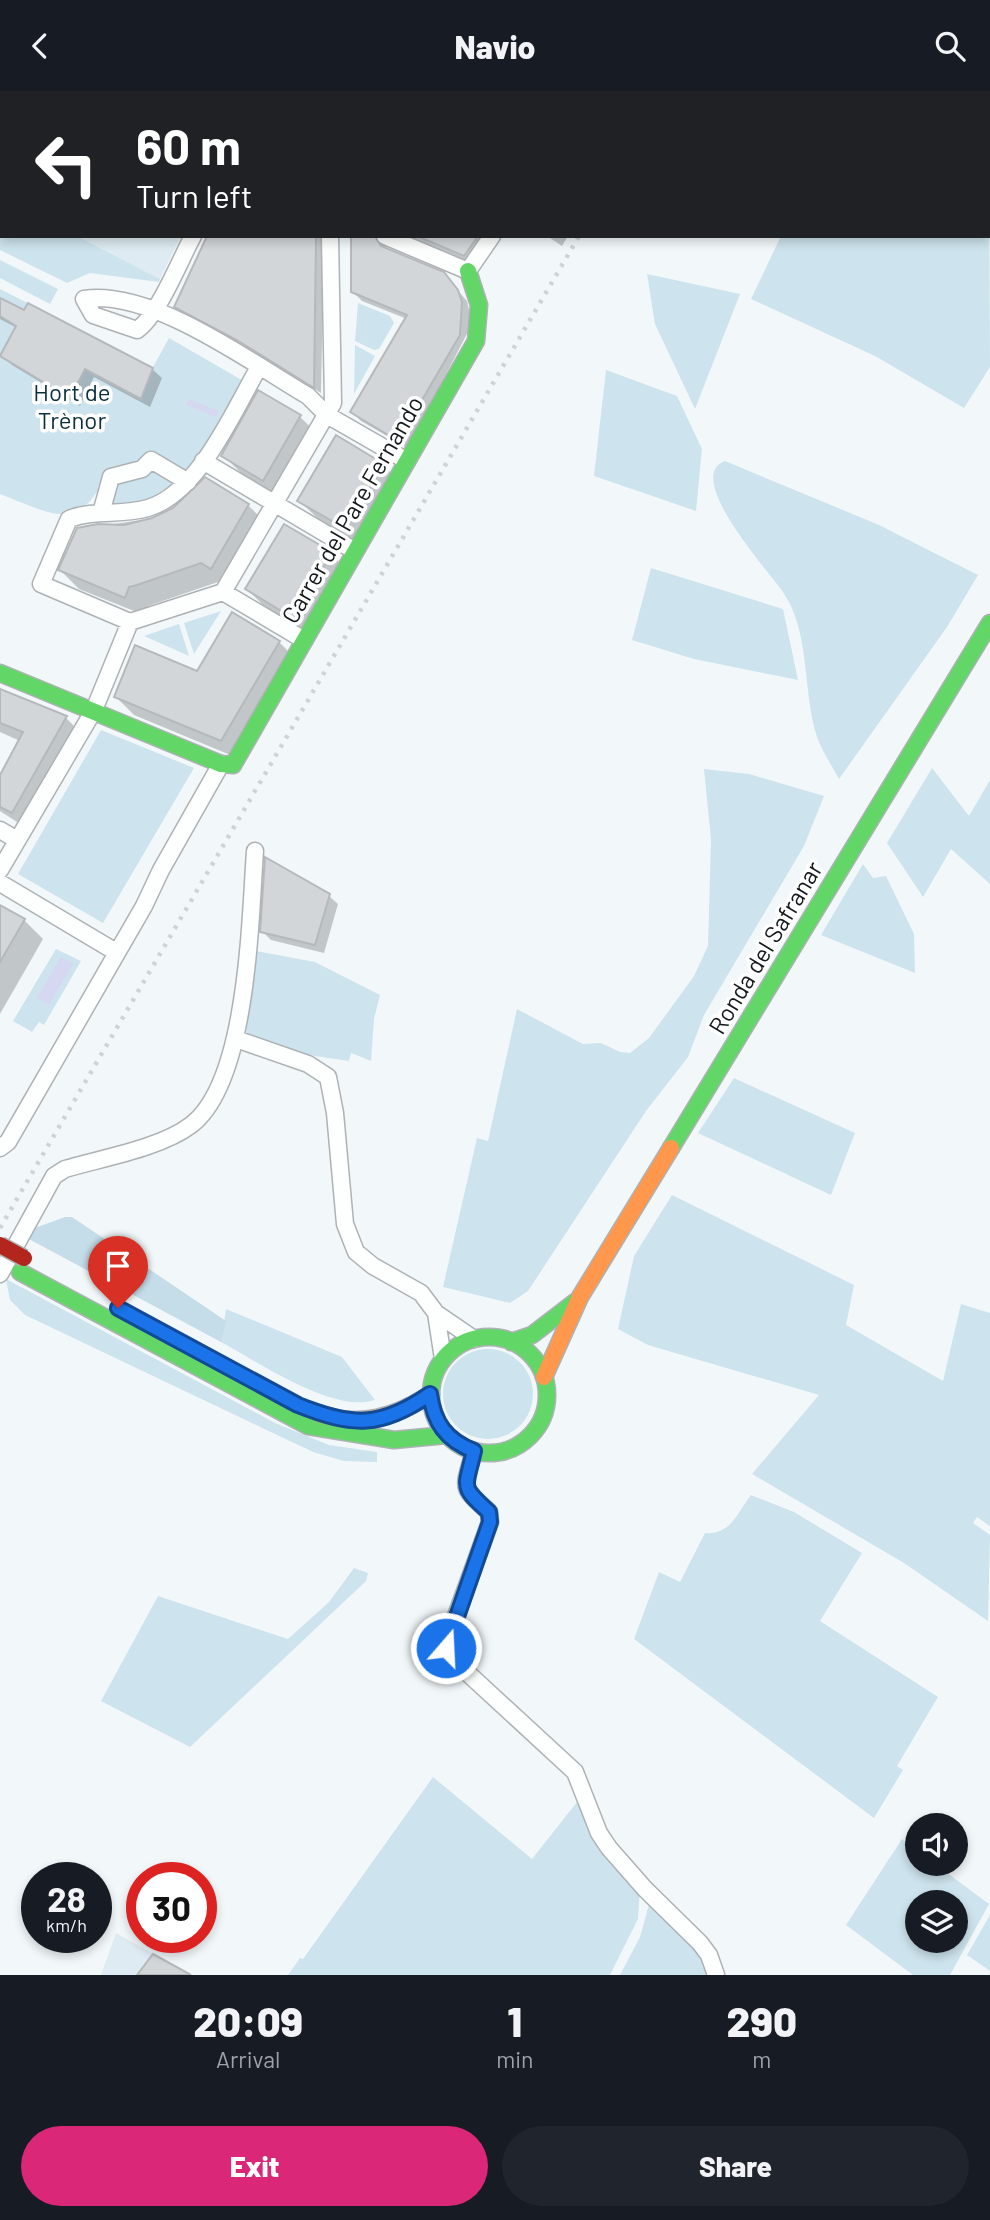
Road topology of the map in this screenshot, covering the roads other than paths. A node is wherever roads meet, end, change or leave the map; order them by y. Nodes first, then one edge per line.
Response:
1 (192, 238) edge
2 (330, 238) edge
3 (390, 238) edge
4 (491, 238) edge
5 (468, 271) junction
6 (259, 367) junction
7 (327, 415) junction
8 (203, 461) junction
9 (407, 461) junction
10 (188, 482) junction
11 (275, 503) junction
12 (101, 513) junction
13 (355, 551) junction
14 (223, 592) junction
15 (130, 622) junction
16 (990, 623) edge
17 (304, 641) junction
18 (0, 673) edge
19 (94, 710) junction
20 (227, 764) junction
21 (0, 829) edge
22 (17, 839) junction
23 (256, 851) dead end
24 (0, 870) edge
25 (0, 883) edge
26 (116, 952) junction
27 (236, 1039) junction
28 (0, 1148) edge
29 (0, 1245) edge
30 (0, 1262) edge
31 (22, 1265) junction
32 (0, 1274) edge
33 (580, 1297) junction
34 (436, 1313) junction
35 (474, 1339) junction
36 (511, 1342) junction
37 (443, 1359) junction
38 (544, 1377) junction
39 (430, 1394) junction
40 (447, 1436) junction
41 (474, 1451) junction
42 (716, 1975) edge

1 - 6 street
2 - 7 street
3 - 5 street
4 - 5 street
5 - 9 street, Carrer del Pare Fernando
6 - 7 street
6 - 8 street
7 - 9 street
7 - 11 street
8 - 10 street
8 - 11 street
9 - 13 street, Carrer del Pare Fernando
10 - 12 street
10 - 12 street
11 - 13 street
11 - 14 street
12 - 15 street
13 - 17 street, Carrer del Pare Fernando
14 - 15 street
14 - 17 street
15 - 19 street
16 - 33 street, Ronda del Safranar
17 - 20 street, Carrer del Pare Fernando
18 - 19 street
19 - 20 street
19 - 22 street
20 - 26 street, Carrer del Pare Fernando
21 - 22 street
22 - 24 street
23 - 27 street
25 - 26 street
26 - 28 street, Carrer del Pare Fernando
27 - 32 street
27 - 34 street
29 - 31 street, bridge
30 - 31 street
31 - 39 street
31 - 40 street
33 - 36 street, Ronda del Safranar
33 - 38 street, Ronda del Safranar
34 - 35 street
34 - 37 street
35 - 36 street
35 - 37 street
36 - 38 street
37 - 39 street
38 - 41 street
39 - 40 street
40 - 41 street
41 - 42 street

